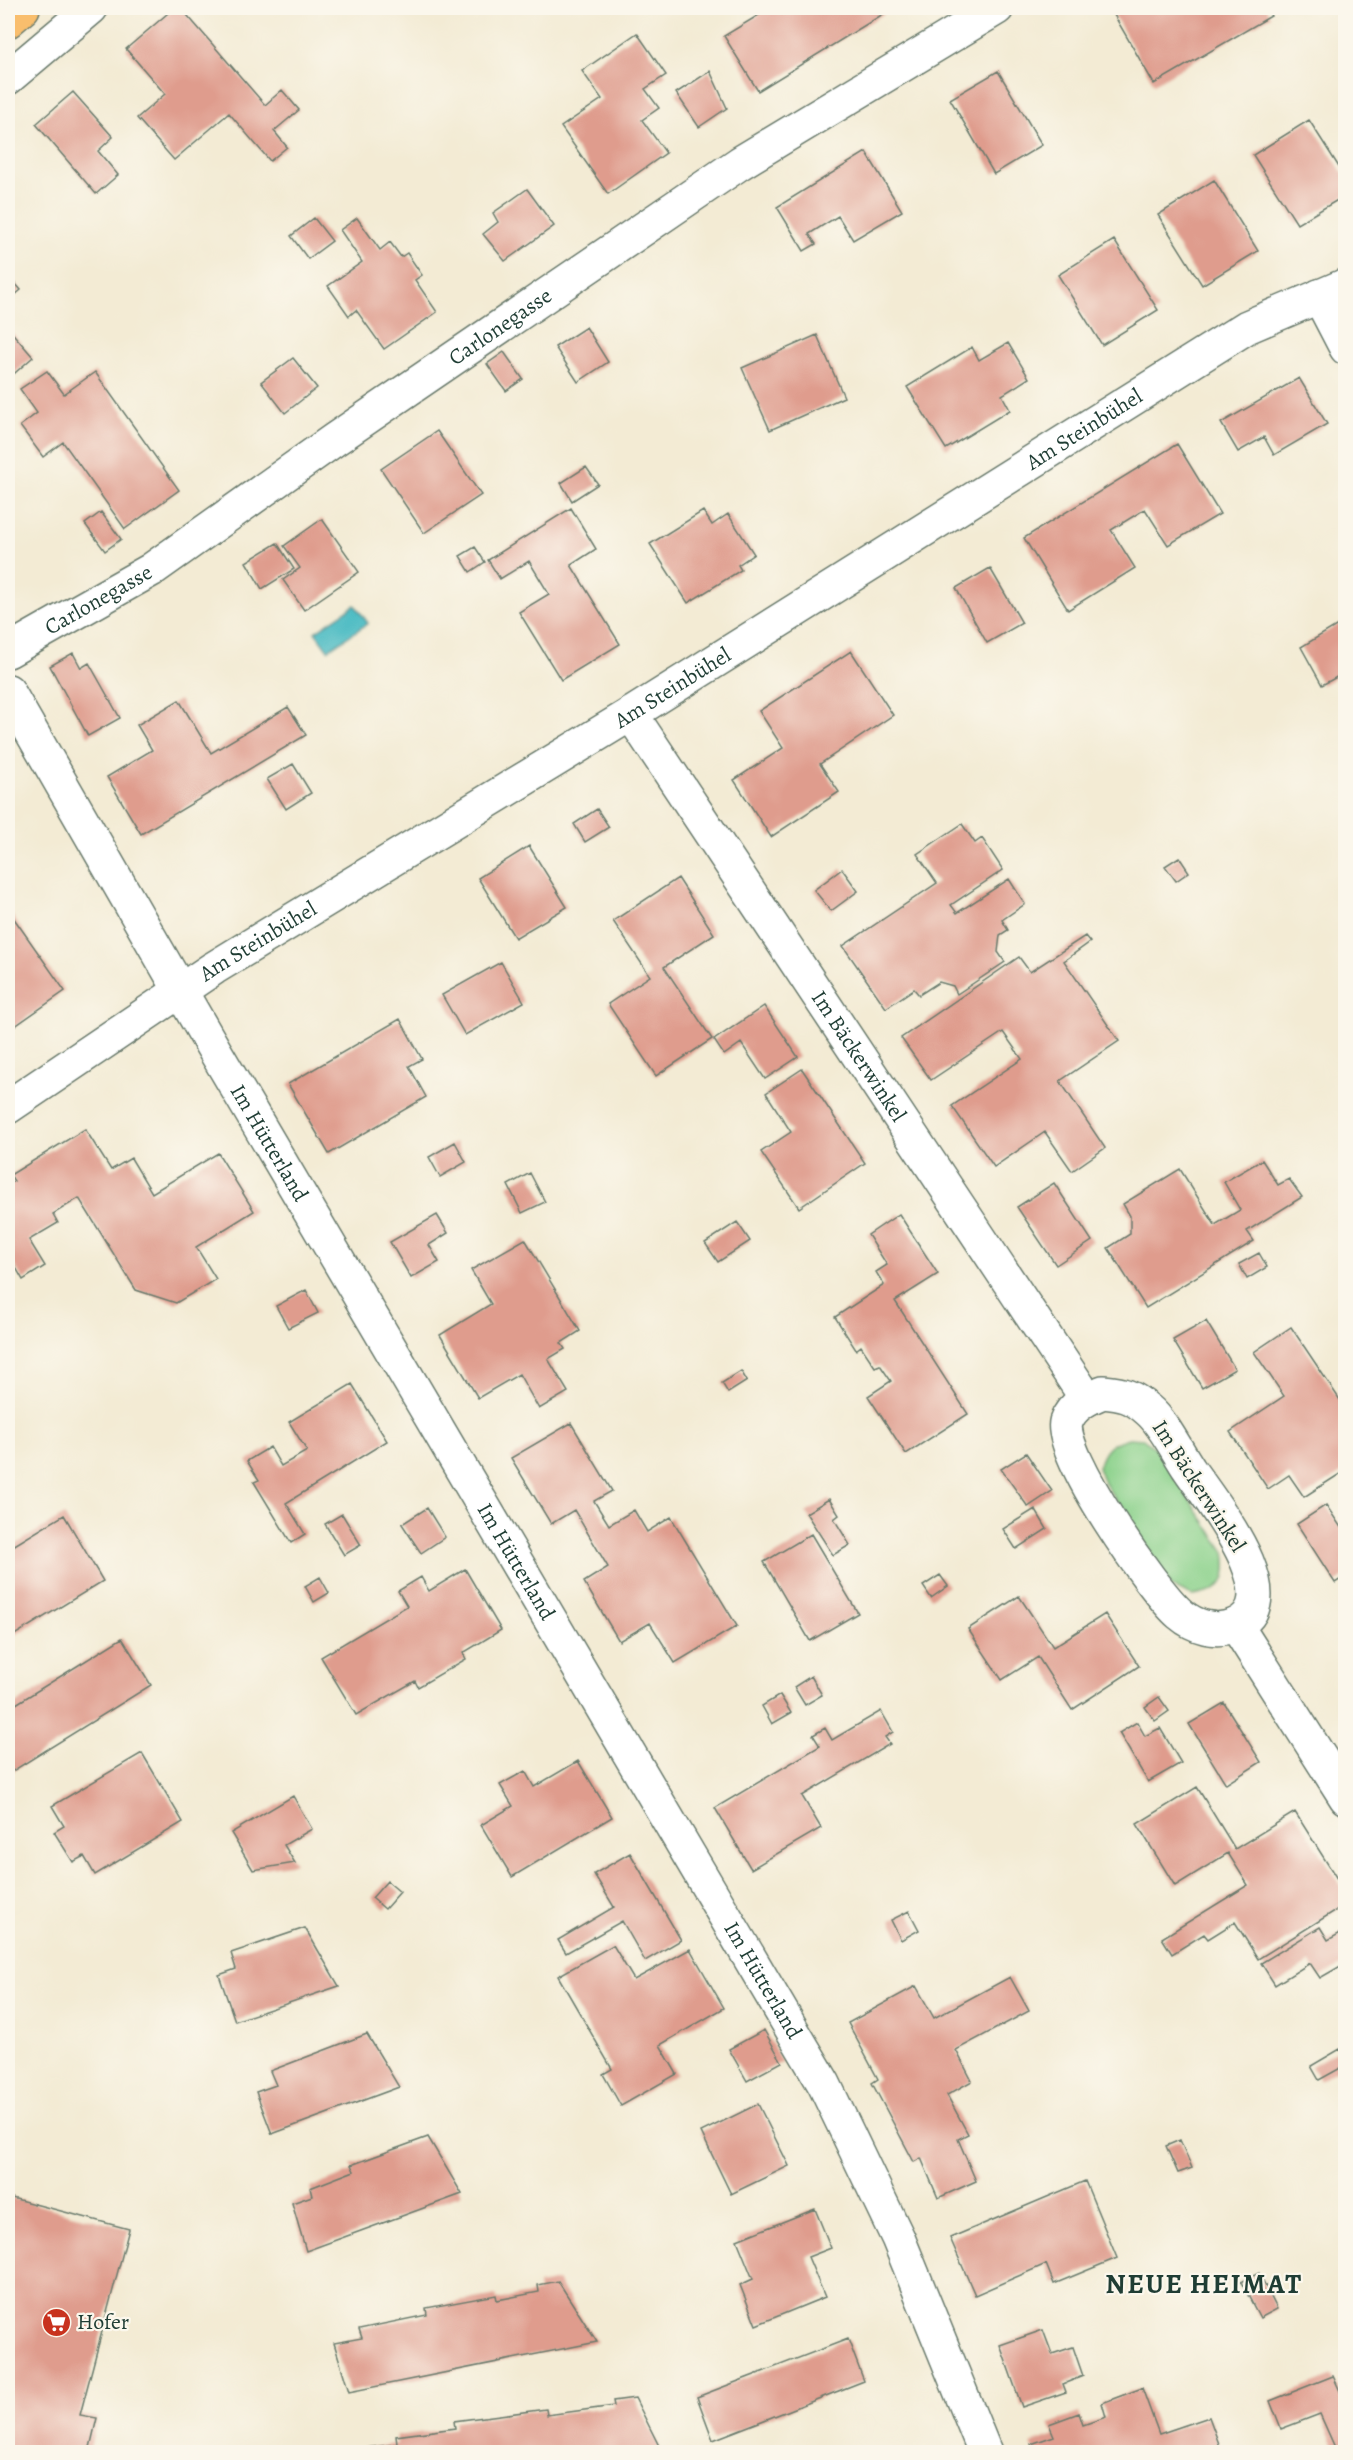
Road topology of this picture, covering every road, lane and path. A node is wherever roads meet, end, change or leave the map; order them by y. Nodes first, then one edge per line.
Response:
1 (23, 8) edge
2 (91, 8) edge
3 (997, 8) edge
4 (8, 21) edge
5 (8, 78) edge
6 (1332, 291) edge
7 (1346, 348) edge
8 (8, 651) edge
9 (8, 691) edge
10 (631, 714) junction
11 (181, 989) junction
12 (8, 1107) edge
13 (1087, 1399) junction
14 (1236, 1625) junction
15 (1346, 1798) edge
16 (985, 2452) edge

1 - 4 main road
2 - 5 street
3 - 8 street, Carlonegasse
6 - 7 street
6 - 10 street, Am Steinbühel
9 - 11 street, Im Hütterland
10 - 11 street, Am Steinbühel
10 - 13 street, Im Bäckerwinkel
11 - 12 street, Am Steinbühel
11 - 16 street, Im Hütterland
13 - 14 street
13 - 14 street, Im Bäckerwinkel
14 - 15 street

